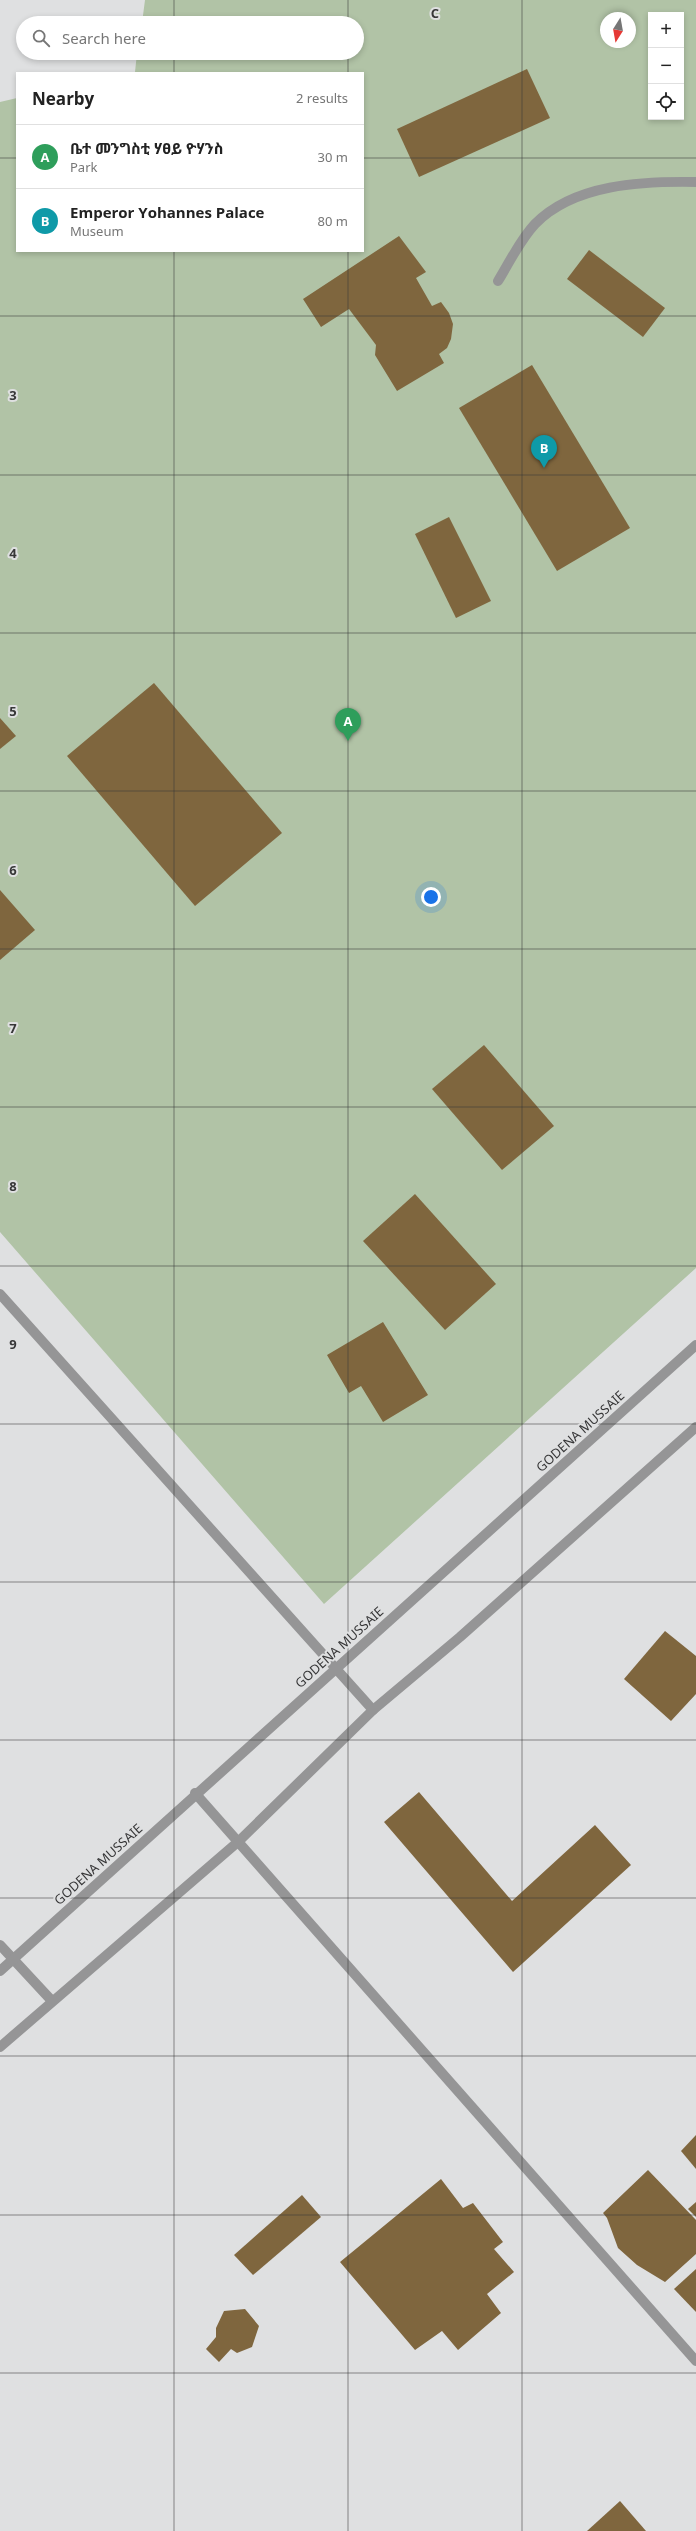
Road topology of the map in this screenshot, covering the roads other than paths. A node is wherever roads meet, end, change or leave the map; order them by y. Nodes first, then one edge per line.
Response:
1 (696, 182) edge
2 (498, 281) dead end
3 (0, 1294) edge
4 (696, 1345) edge
5 (696, 1427) edge
6 (335, 1668) junction
7 (373, 1710) junction
8 (195, 1793) junction
9 (239, 1841) junction
10 (0, 1944) edge
11 (13, 1959) junction
12 (0, 1971) edge
13 (52, 2001) junction
14 (0, 2047) edge
15 (696, 2361) edge

1 - 2 street
3 - 6 street
4 - 6 street, GODENA MUSSAIE
5 - 7 street
6 - 7 street
6 - 8 street, GODENA MUSSAIE
7 - 9 street
8 - 9 street
8 - 11 street, GODENA MUSSAIE
9 - 13 street
9 - 15 street
10 - 11 street
11 - 12 street, GODENA MUSSAIE
11 - 13 street
13 - 14 street

